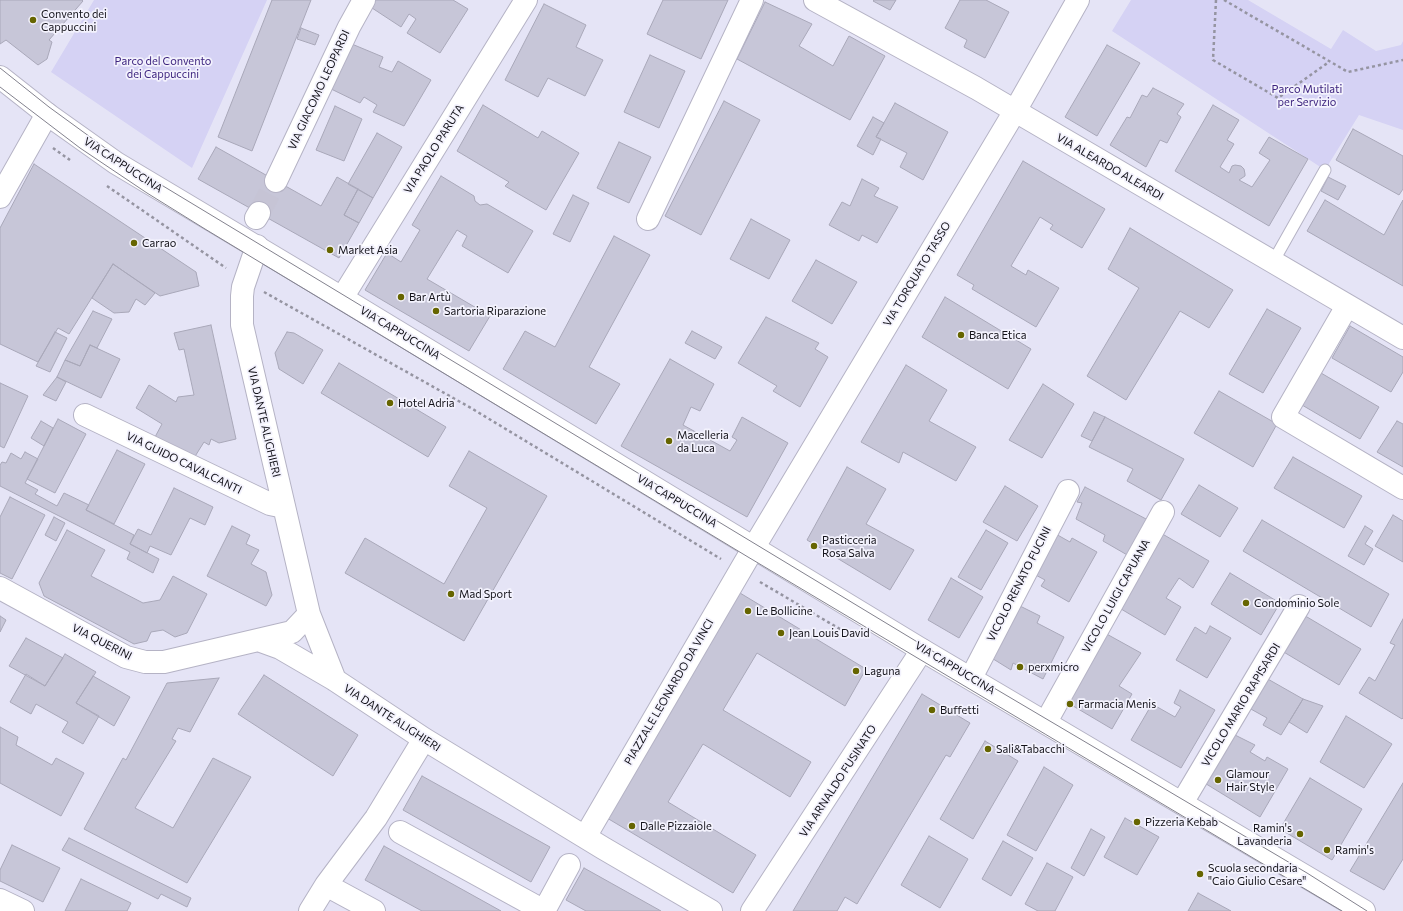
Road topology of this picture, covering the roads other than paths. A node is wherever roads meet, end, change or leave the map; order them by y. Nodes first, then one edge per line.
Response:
1 (364, 0) edge
2 (526, 0) edge
3 (752, 0) edge
4 (815, 0) edge
5 (1078, 0) edge
6 (0, 77) edge
7 (1014, 111) junction
8 (47, 114) junction
9 (1325, 170) dead end
10 (276, 181) tunnel mouth
11 (0, 197) edge
12 (648, 219) dead end
13 (257, 246) junction
14 (1273, 262) junction
15 (342, 298) junction
16 (1347, 306) junction
17 (1403, 338) edge
18 (85, 415) dead end
19 (1403, 488) edge
20 (1068, 491) dead end
21 (284, 507) junction
22 (1163, 512) dead end
23 (754, 547) junction
24 (0, 588) edge
25 (1299, 606) dead end
26 (309, 614) junction
27 (258, 640) junction
28 (922, 650) junction
29 (971, 678) junction
30 (335, 680) junction
31 (1046, 722) junction
32 (424, 739) junction
33 (1182, 803) junction
34 (400, 832) dead end
35 (585, 837) junction
36 (569, 864) dead end
37 (326, 885) junction
38 (0, 900) edge
39 (23, 911) edge
40 (310, 911) edge
41 (374, 911) edge
42 (544, 911) edge
43 (710, 911) edge
44 (752, 911) edge
45 (1364, 911) edge

1 - 10 street, VIA GIACOMO LEOPARDI
2 - 15 street, VIA PAOLO PARUTA
3 - 12 street
4 - 7 street, VIA ALEARDO ALEARDI
5 - 7 street, VIA TORQUATO TASSO
6 - 8 street, VIA CAPPUCCINA
7 - 14 street, VIA ALEARDO ALEARDI
7 - 23 street, VIA TORQUATO TASSO
8 - 11 street
8 - 13 street, VIA CAPPUCCINA
9 - 14 lane
13 - 15 street, VIA CAPPUCCINA
13 - 21 street, VIA DANTE ALIGHIERI
14 - 16 street, VIA ALEARDO ALEARDI
15 - 23 street, VIA CAPPUCCINA
16 - 17 street, VIA ALEARDO ALEARDI
16 - 19 street
18 - 21 street, VIA GUIDO CAVALCANTI
20 - 29 street, VICOLO RENATO FUCINI
21 - 26 street, VIA DANTE ALIGHIERI
22 - 31 street, VICOLO LUIGI CAPUANA
23 - 28 street, VIA CAPPUCCINA
23 - 35 street, PIAZZALE LEONARDO DA VINCI
24 - 27 street, VIA QUERINI
25 - 33 street, VICOLO MARIO RAPISARDI
26 - 27 street, VIA QUERINI
26 - 30 street, VIA DANTE ALIGHIERI
27 - 30 street
28 - 29 street, VIA CAPPUCCINA
28 - 44 street, VIA ARNALDO FUSINATO
29 - 31 street, VIA CAPPUCCINA
30 - 32 street, VIA DANTE ALIGHIERI
31 - 33 street, VIA CAPPUCCINA
32 - 35 street, VIA DANTE ALIGHIERI
32 - 37 street
33 - 45 street, VIA CAPPUCCINA
34 - 42 street
35 - 43 street, VIA DANTE ALIGHIERI
36 - 42 street
37 - 40 street
37 - 41 street
38 - 39 street

